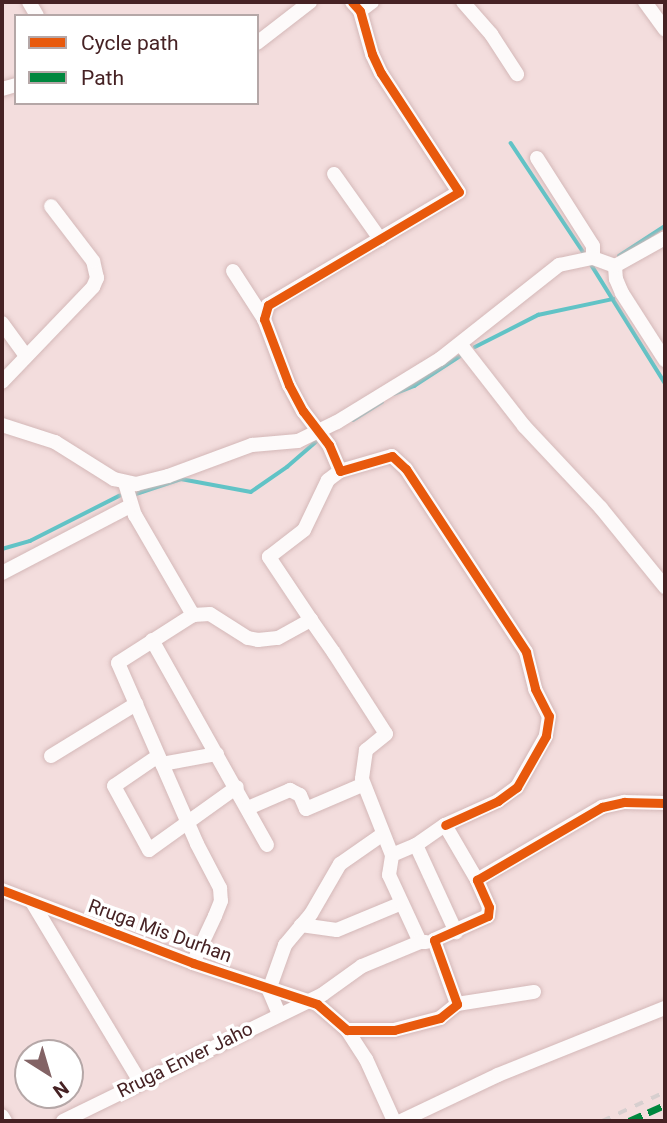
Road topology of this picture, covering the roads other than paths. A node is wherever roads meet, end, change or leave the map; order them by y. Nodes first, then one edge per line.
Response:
1 (310, 2) edge
2 (463, 2) edge
3 (645, 2) edge
4 (362, 5) edge
5 (665, 30) edge
6 (259, 41) edge
7 (517, 74) dead end
8 (537, 158) dead end
9 (334, 174) dead end
10 (51, 206) dead end
11 (665, 237) edge
12 (380, 239) junction
13 (593, 258) junction
14 (615, 266) junction
15 (233, 271) dead end
16 (264, 319) junction
17 (2, 323) edge
18 (461, 345) junction
19 (26, 356) junction
20 (665, 360) edge
21 (2, 382) edge
22 (2, 425) edge
23 (319, 432) junction
24 (340, 471) junction
25 (125, 483) junction
26 (130, 506) junction
27 (2, 573) edge
28 (665, 587) edge
29 (193, 615) junction
30 (310, 620) junction
31 (152, 640) junction
32 (136, 704) junction
33 (218, 754) junction
34 (51, 756) dead end
35 (160, 760) junction
36 (362, 785) junction
37 (237, 787) junction
38 (663, 805) edge
39 (248, 808) junction
40 (187, 821) junction
41 (445, 825) junction
42 (383, 834) junction
43 (267, 845) dead end
44 (416, 845) junction
45 (392, 855) junction
46 (477, 880) junction
47 (2, 890) edge
48 (32, 902) junction
49 (402, 903) junction
50 (301, 925) junction
51 (456, 932) junction
52 (427, 941) junction
53 (193, 963) junction
54 (269, 989) junction
55 (534, 992) dead end
56 (308, 1000) junction
57 (457, 1004) junction
58 (665, 1009) edge
59 (279, 1014) junction
60 (347, 1030) junction
61 (140, 1082) junction
62 (2, 1116) edge
63 (5, 1121) edge
64 (63, 1121) edge
65 (394, 1121) edge
66 (401, 1121) edge

1 - 6 street
2 - 7 street
3 - 5 street
4 - 12 street
8 - 13 street
9 - 12 street
10 - 19 street
11 - 14 street
12 - 16 street
13 - 14 street
13 - 18 street
14 - 20 street
15 - 16 street
16 - 23 street
17 - 19 street
18 - 23 street
18 - 28 street
19 - 21 street
22 - 25 street
23 - 24 street
23 - 25 street
24 - 30 street
24 - 41 street
25 - 26 street
26 - 27 street
26 - 29 street
29 - 30 street
29 - 31 street
30 - 36 street
31 - 32 street
31 - 33 street
32 - 34 street
32 - 35 street
33 - 35 street
33 - 37 street
35 - 40 street
35 - 40 street
36 - 39 street
36 - 42 street
37 - 39 street
37 - 40 street
38 - 46 street
39 - 43 street
40 - 53 street
41 - 44 street
41 - 46 street
42 - 45 street
42 - 50 street
44 - 45 street
44 - 51 street
45 - 49 street
46 - 51 street, Rruga Enver Jaho
47 - 48 street, Rruga Mis Durhan
48 - 53 street, Rruga Mis Durhan
48 - 61 street
49 - 50 street
49 - 52 street
50 - 54 street
51 - 52 street, Rruga Enver Jaho
52 - 56 street, Rruga Enver Jaho
52 - 57 street
53 - 54 street, Rruga Mis Durhan
54 - 56 street, Rruga Mis Durhan
54 - 59 street
55 - 57 street
56 - 59 street, Rruga Enver Jaho
56 - 60 street, Rruga Mis Durhan
57 - 60 street
58 - 66 street
59 - 61 street, Rruga Enver Jaho
60 - 65 street, Rruga Mis Durhan
61 - 64 street, Rruga Enver Jaho
62 - 63 street

